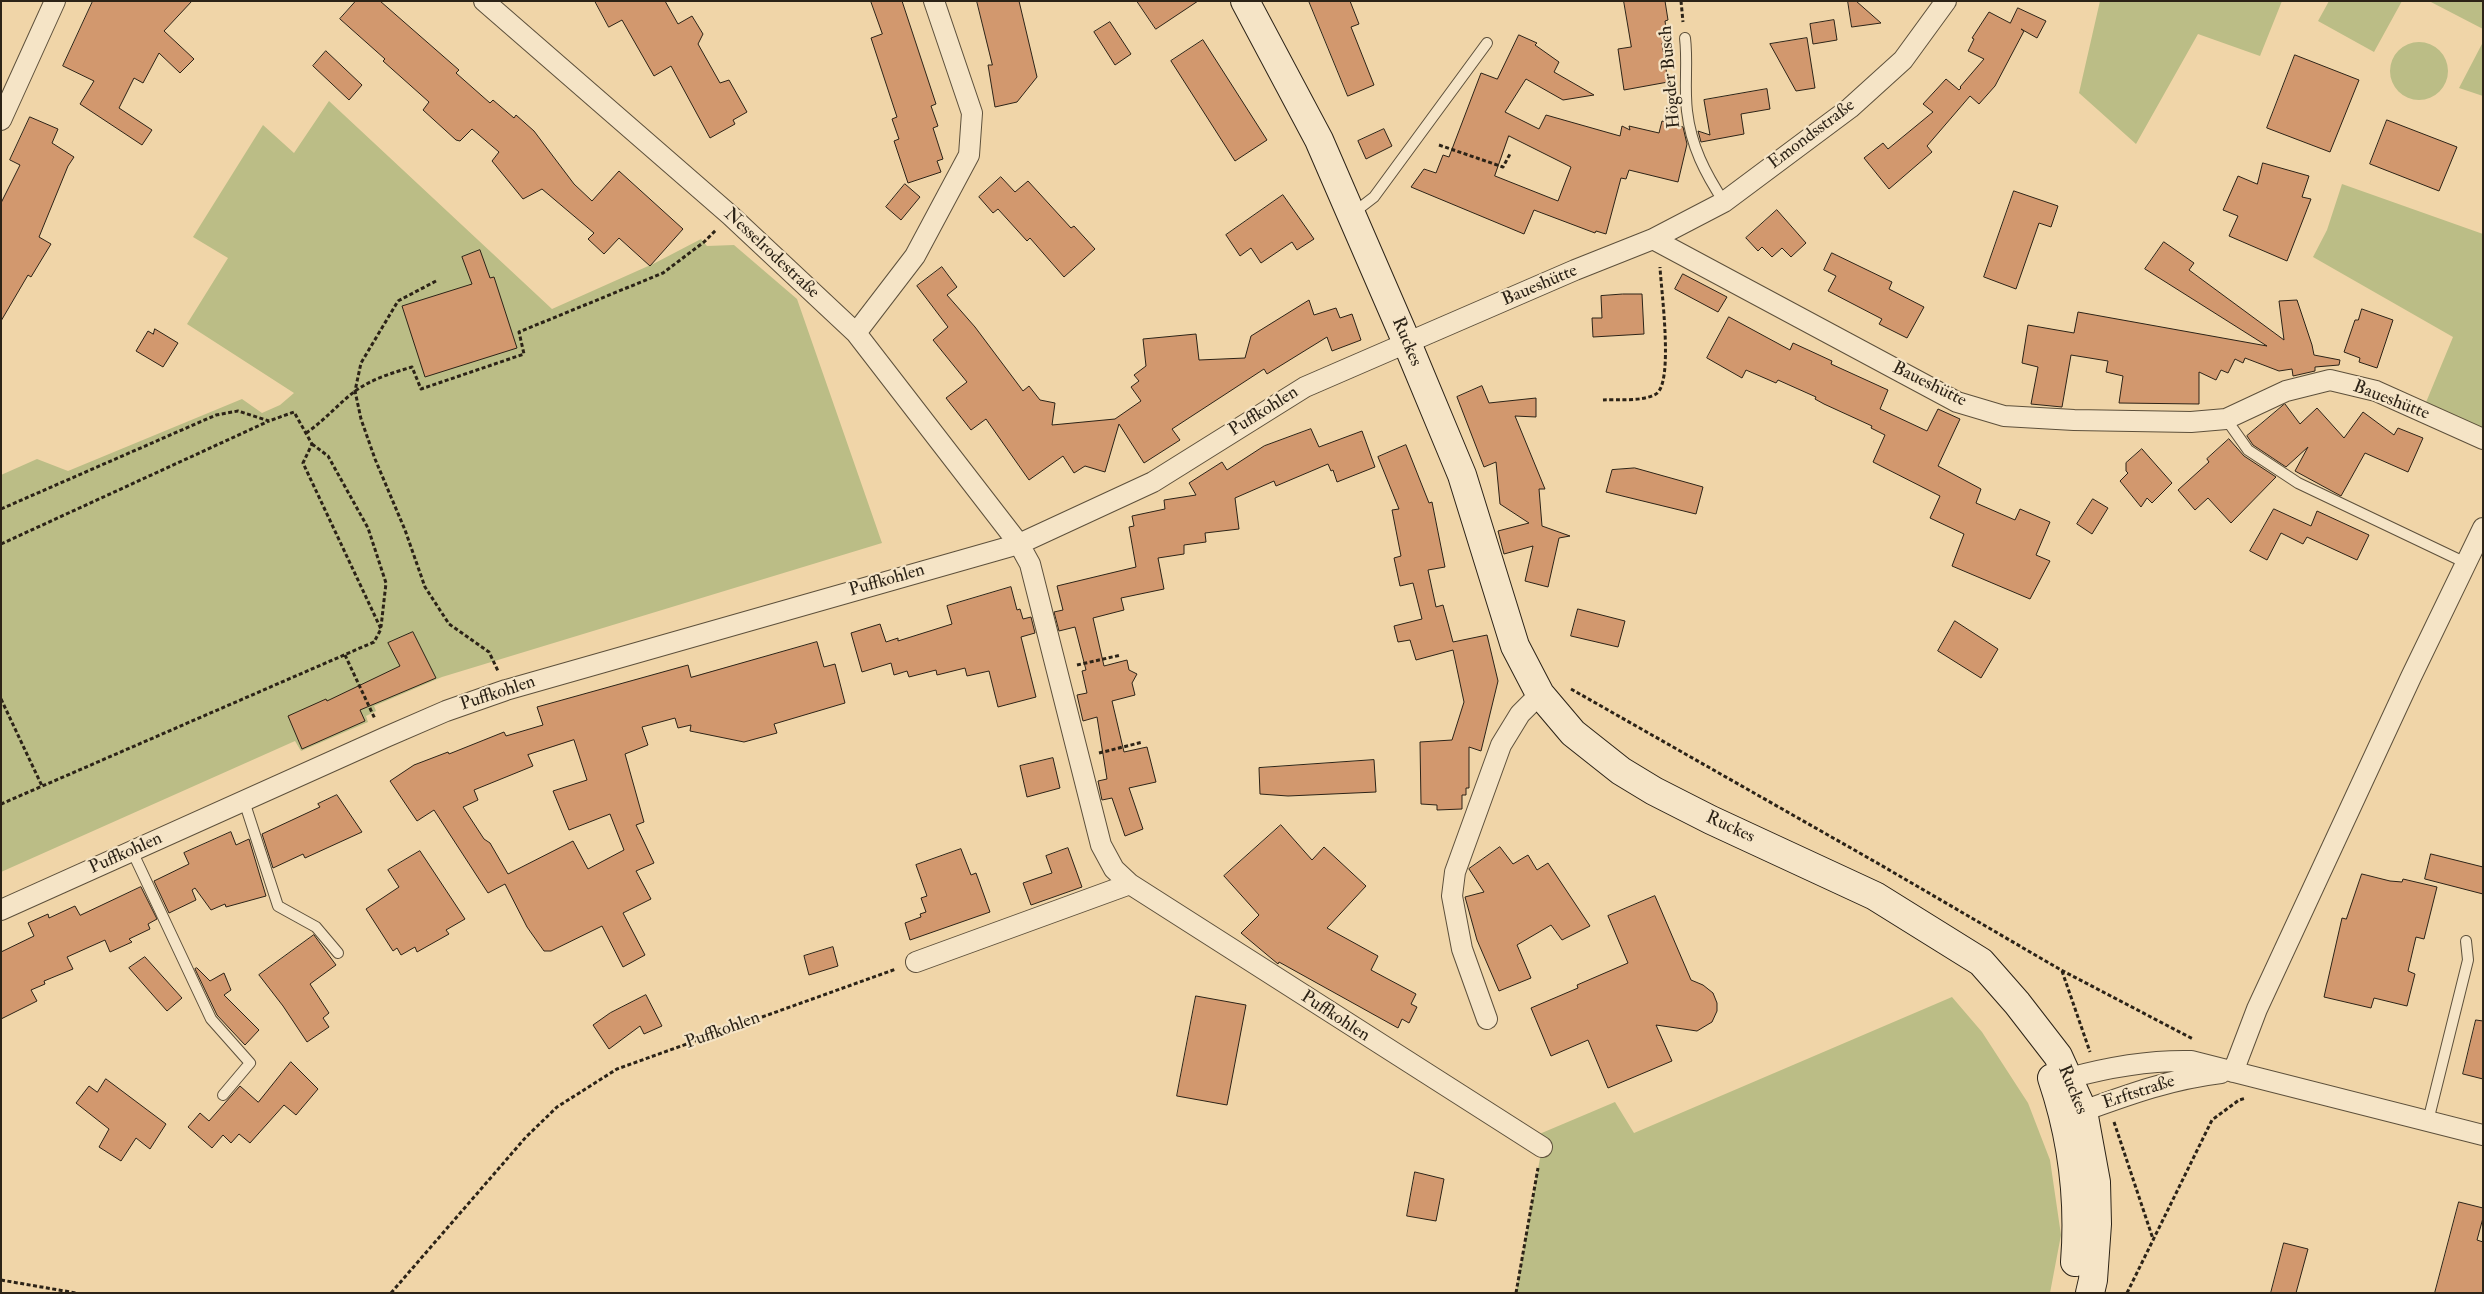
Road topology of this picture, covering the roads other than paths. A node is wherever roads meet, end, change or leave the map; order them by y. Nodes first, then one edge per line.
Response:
1 (55, 1) edge
2 (484, 1) edge
3 (934, 1) edge
4 (1245, 1) edge
5 (1946, 1) edge
6 (1685, 38) road end
7 (1487, 43) dead end
8 (1, 120) edge
9 (1724, 202) junction
10 (1351, 214) junction
11 (1659, 242) junction
12 (856, 332) junction
13 (1407, 344) junction
14 (2226, 419) junction
15 (2483, 439) edge
16 (2483, 528) edge
17 (1019, 544) junction
18 (2466, 563) junction
19 (1540, 694) junction
20 (244, 801) junction
21 (132, 851) junction
22 (1130, 884) junction
23 (1, 910) edge
24 (1940, 935) junction
25 (2466, 941) dead end
26 (338, 953) dead end
27 (916, 962) road end
28 (1487, 1019) dead end
29 (2233, 1072) junction
30 (2068, 1078) junction
31 (223, 1095) dead end
32 (2072, 1108) junction
33 (2428, 1121) junction
34 (2483, 1135) edge
35 (1542, 1147) road end
36 (2072, 1293) edge
37 (2090, 1293) edge

1 - 8 street
2 - 12 street, Nesselrodestraße
3 - 12 street
4 - 10 main road, Ruckes
5 - 9 street, Emondsstraße
6 - 9 lane, Högder Busch
7 - 10 lane
9 - 11 street, Emondsstraße
10 - 13 main road, Ruckes
11 - 13 street, Baueshütte
11 - 14 street, Baueshütte
12 - 17 street, Nesselrodestraße
13 - 17 street, Puffkohlen
13 - 19 main road, Ruckes
14 - 15 street, Baueshütte
14 - 18 lane
16 - 18 street
17 - 20 street, Puffkohlen
17 - 22 street, Puffkohlen
18 - 29 street
19 - 24 main road, Ruckes
19 - 28 street
20 - 21 street, Puffkohlen
20 - 26 lane
21 - 23 street, Puffkohlen
21 - 31 lane
22 - 27 street
22 - 35 street, Puffkohlen
24 - 30 main road, Ruckes
24 - 32 main road, Ruckes
25 - 33 lane
29 - 30 street, Erftstraße
29 - 32 street, Erftstraße
29 - 33 street, Erftstraße
30 - 32 main road
32 - 36 main road, Ruckes
32 - 37 main road, Ruckes
33 - 34 street, Erftstraße

